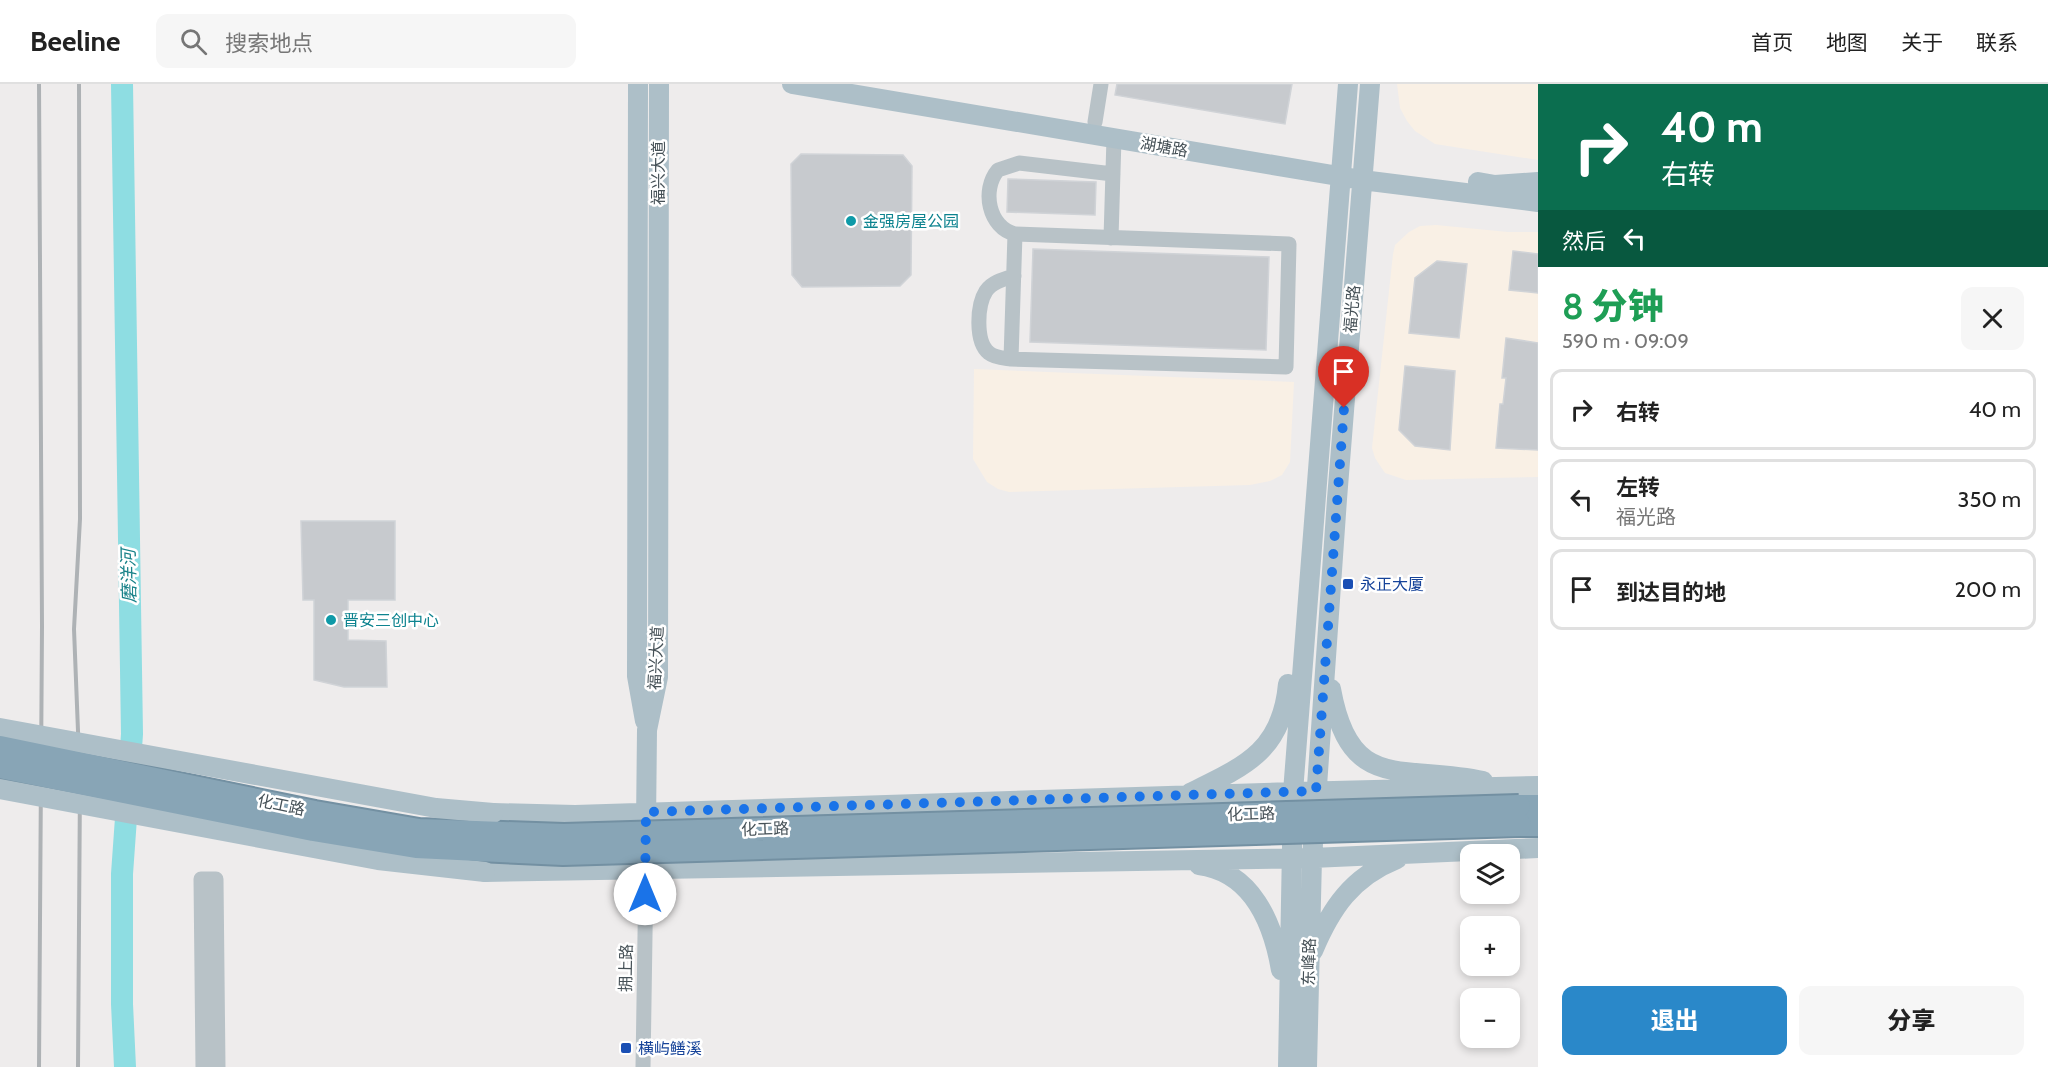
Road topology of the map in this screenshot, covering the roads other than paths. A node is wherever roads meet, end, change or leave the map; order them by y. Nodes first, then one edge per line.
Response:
1 (638, 84) edge
2 (659, 84) edge
3 (792, 84) edge
4 (870, 84) edge
5 (1101, 84) edge
6 (1348, 84) edge
7 (1370, 84) edge
8 (1095, 122) junction
9 (1114, 138) junction
10 (1341, 170) junction
11 (1363, 173) junction
12 (1113, 174) junction
13 (1538, 183) edge
14 (1538, 202) edge
15 (1016, 234) junction
16 (1111, 238) junction
17 (1014, 276) junction
18 (1011, 359) junction
19 (1309, 575) junction
20 (1326, 660) junction
21 (0, 728) edge
22 (647, 730) junction
23 (0, 747) edge
24 (0, 767) edge
25 (1538, 786) edge
26 (0, 789) edge
27 (1316, 791) junction
28 (1293, 792) junction
29 (1184, 796) junction
30 (1525, 810) edge
31 (646, 812) junction
32 (1538, 848) edge
33 (1407, 855) junction
34 (1291, 858) junction
35 (1312, 858) junction
36 (1151, 859) junction
37 (646, 870) junction
38 (1309, 959) junction
39 (1289, 1015) junction
40 (203, 1067) edge
41 (218, 1067) edge
42 (643, 1067) edge
43 (1288, 1067) edge
44 (1307, 1067) edge

1 - 22 main road, 福兴大道
2 - 22 main road, 福兴大道
3 - 9 main road, 湖塘路
4 - 8 main road, 湖塘路
5 - 8 street
6 - 10 main road, 福光路
7 - 11 main road, 福光路
8 - 10 main road, 湖塘路
9 - 10 main road, 湖塘路
9 - 12 street
10 - 11 main road, 湖塘路
10 - 19 main road, 福光路
11 - 13 main road, 湖塘路
11 - 14 main road, 湖塘路
11 - 20 main road, 福光路
12 - 15 street
12 - 16 street
15 - 16 street
15 - 17 street
16 - 18 street
17 - 18 street
17 - 18 street
19 - 28 main road, 福光路
19 - 29 main road
20 - 27 main road, 福光路
20 - 30 main road
21 - 31 main road, bridge
22 - 31 main road
23 - 30 highway, 化工路, bridge
24 - 30 highway, 化工路, bridge
25 - 30 main road
26 - 37 main road, bridge
27 - 28 main road
27 - 30 main road
27 - 35 main road, 福光路
28 - 29 main road
28 - 34 main road, 福光路
29 - 31 main road
31 - 37 main road
32 - 33 main road
33 - 35 main road
33 - 38 main road
34 - 35 main road
34 - 36 main road
34 - 39 main road, 东峰路
35 - 38 main road, 东峰路
36 - 37 main road
36 - 39 main road
37 - 42 street, 拥上路
38 - 44 main road, 东峰路
39 - 43 main road, 东峰路
40 - 41 street

